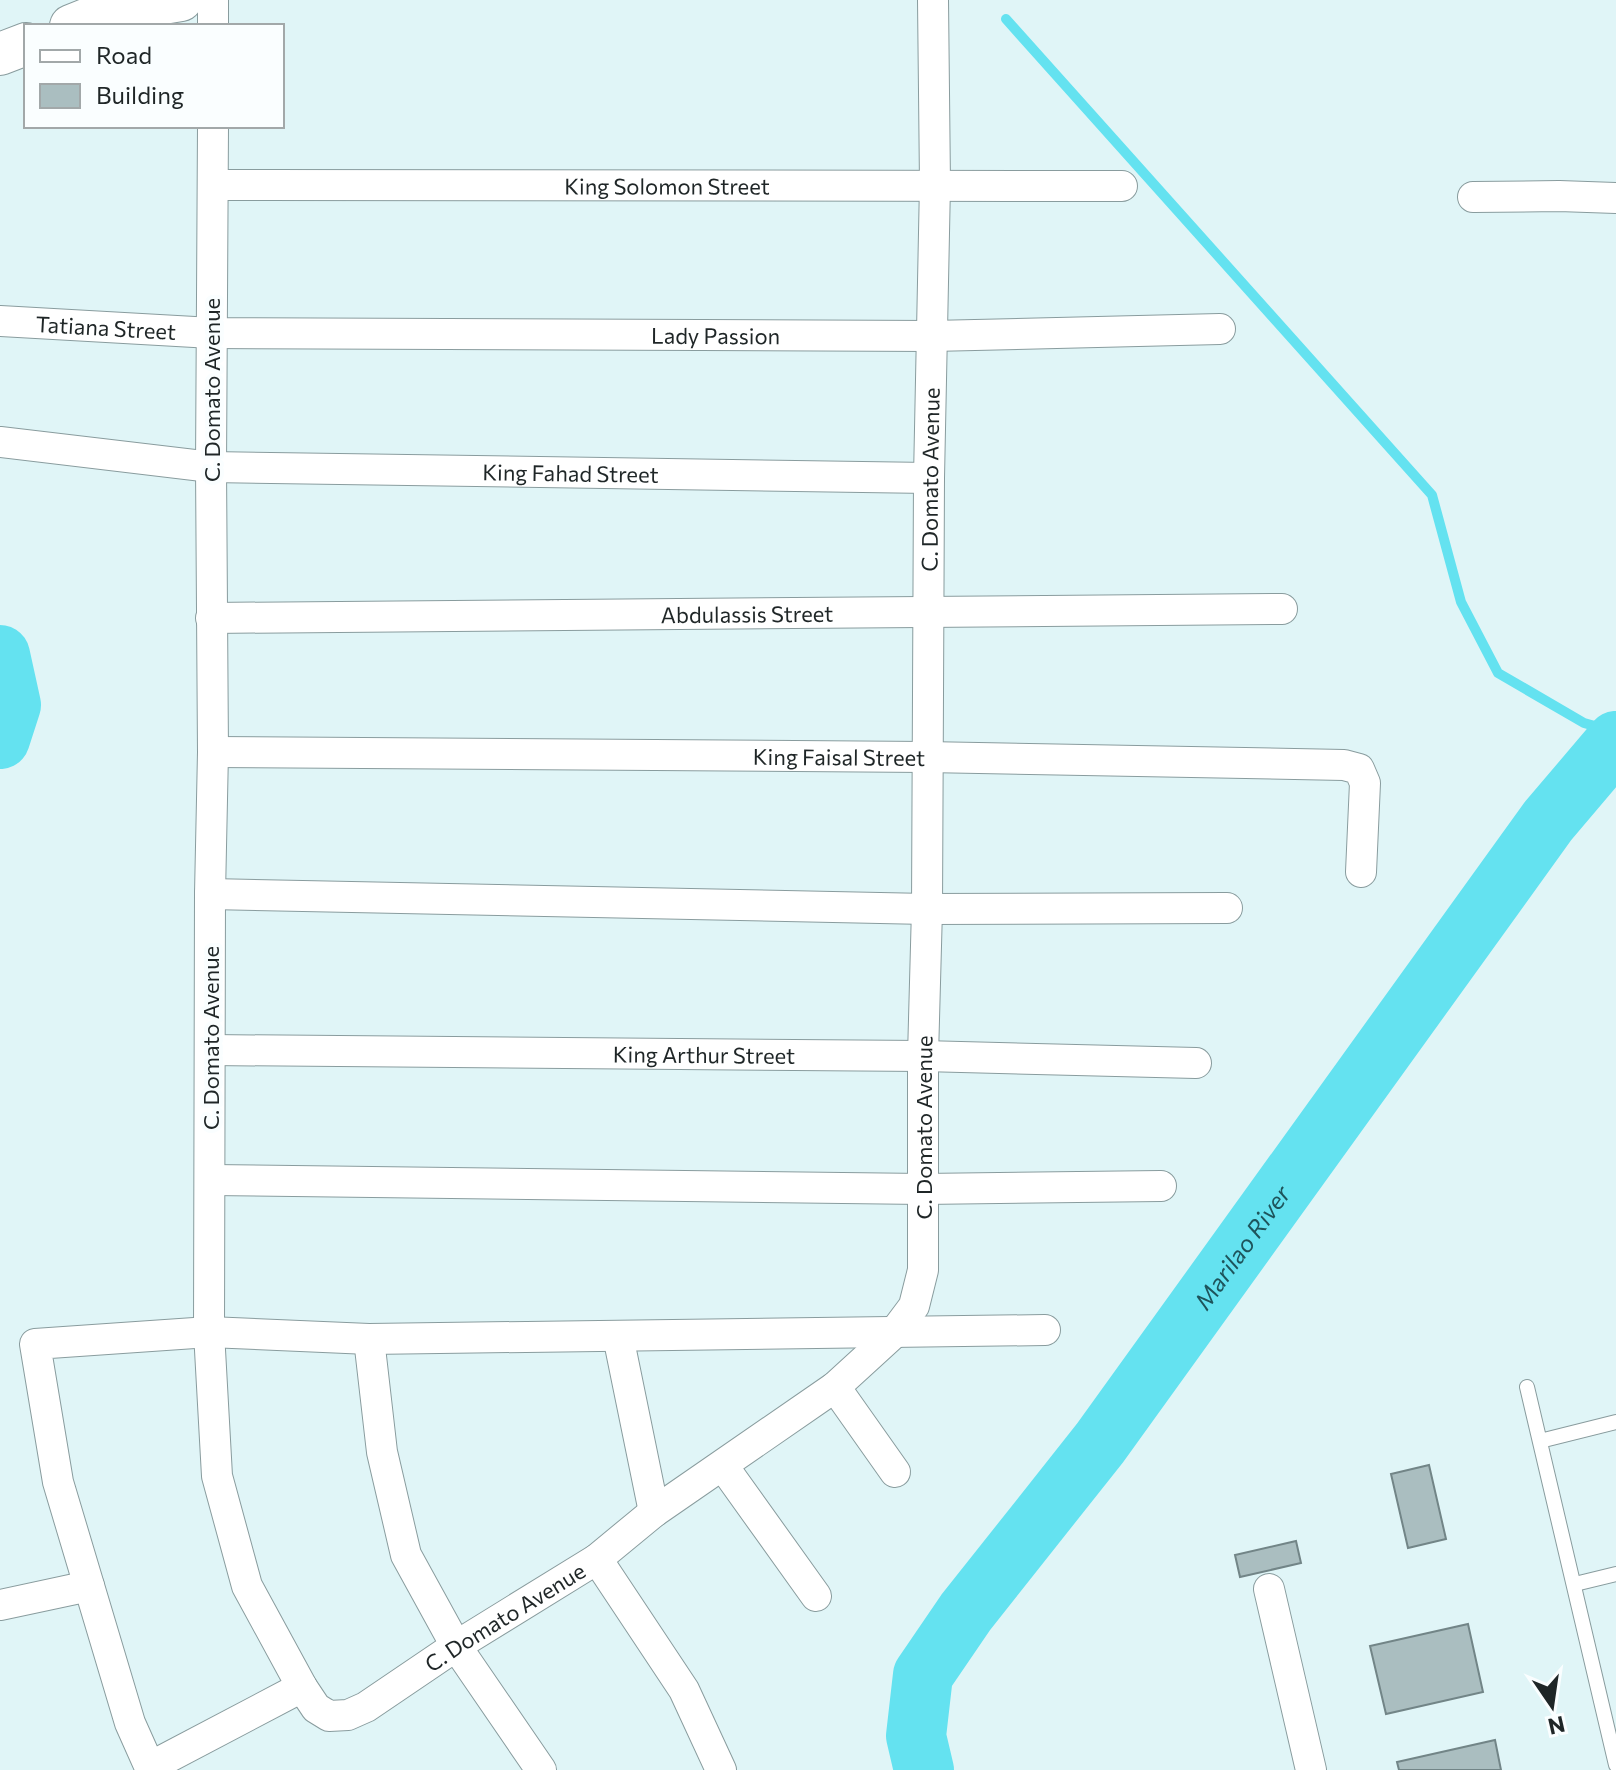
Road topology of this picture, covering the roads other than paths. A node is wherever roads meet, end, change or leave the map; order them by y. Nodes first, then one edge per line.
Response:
1 (181, 0) edge
2 (213, 0) edge
3 (933, 0) edge
4 (76, 24) edge
5 (213, 24) edge
6 (24, 45) edge
7 (0, 54) edge
8 (213, 128) edge
9 (935, 184) junction
10 (213, 185) junction
11 (1122, 186) dead end
12 (1473, 197) dead end
13 (1616, 198) edge
14 (0, 321) edge
15 (1220, 329) dead end
16 (212, 333) junction
17 (932, 336) junction
18 (0, 442) edge
19 (211, 467) junction
20 (929, 478) junction
21 (1282, 609) dead end
22 (929, 611) junction
23 (211, 618) junction
24 (213, 752) junction
25 (926, 757) junction
26 (1361, 872) dead end
27 (210, 894) junction
28 (1227, 908) dead end
29 (927, 909) junction
30 (210, 1050) junction
31 (923, 1056) junction
32 (1196, 1063) dead end
33 (211, 1180) junction
34 (1161, 1186) dead end
35 (923, 1189) junction
36 (1045, 1330) dead end
37 (209, 1332) junction
38 (893, 1334) junction
39 (618, 1336) junction
40 (369, 1339) junction
41 (835, 1387) junction
42 (1527, 1387) dead end
43 (1616, 1422) edge
44 (1540, 1441) junction
45 (723, 1466) junction
46 (895, 1472) dead end
47 (654, 1512) junction
48 (597, 1559) junction
49 (1616, 1574) edge
50 (1575, 1584) junction
51 (89, 1586) junction
52 (1269, 1589) dead end
53 (816, 1596) dead end
54 (0, 1605) edge
55 (456, 1646) junction
56 (302, 1687) junction
57 (1609, 1702) edge
58 (1616, 1765) edge
59 (150, 1768) edge
60 (541, 1770) edge
61 (721, 1770) edge
62 (1311, 1770) edge

1 - 4 street
2 - 5 street
3 - 9 street, C. Domato Avenue
6 - 7 street
8 - 10 street, C. Domato Avenue
9 - 10 street, King Solomon Street
9 - 11 street, King Solomon Street
9 - 17 street, C. Domato Avenue
10 - 16 street, C. Domato Avenue
12 - 13 street
14 - 16 street, Tatiana Street
15 - 17 street, Lady Passion
16 - 17 street, Lady Passion
16 - 19 street, C. Domato Avenue
17 - 20 street, C. Domato Avenue
18 - 19 street, King Fahad Street
19 - 20 street, King Fahad Street
19 - 23 street, C. Domato Avenue
20 - 22 street, C. Domato Avenue
21 - 22 street, Abdulassis Street
22 - 23 street, Abdulassis Street
22 - 25 street, C. Domato Avenue
23 - 24 street, C. Domato Avenue
24 - 25 street, King Faisal Street
24 - 27 street, C. Domato Avenue
25 - 26 street, King Faisal Street
25 - 29 street, C. Domato Avenue
27 - 29 street
27 - 30 street, C. Domato Avenue
28 - 29 street
29 - 31 street, C. Domato Avenue
30 - 31 street, King Arthur Street
30 - 33 street, C. Domato Avenue
31 - 32 street, King Arthur Street
31 - 35 street, C. Domato Avenue
33 - 35 street
33 - 37 street, C. Domato Avenue
34 - 35 street
35 - 38 street, C. Domato Avenue
36 - 38 street
37 - 40 street
37 - 51 street
37 - 56 street, C. Domato Avenue
38 - 39 street
38 - 41 street, C. Domato Avenue
39 - 40 street
39 - 47 street
40 - 55 street
41 - 45 street, C. Domato Avenue
41 - 46 street
42 - 44 lane
43 - 44 lane
44 - 50 lane
45 - 47 street, C. Domato Avenue
45 - 53 street
47 - 48 street, C. Domato Avenue
48 - 55 street, C. Domato Avenue
48 - 61 street
49 - 50 lane
50 - 57 lane
51 - 54 street
51 - 59 street
52 - 62 street
55 - 56 street, C. Domato Avenue
55 - 60 street
56 - 59 street
57 - 58 lane

